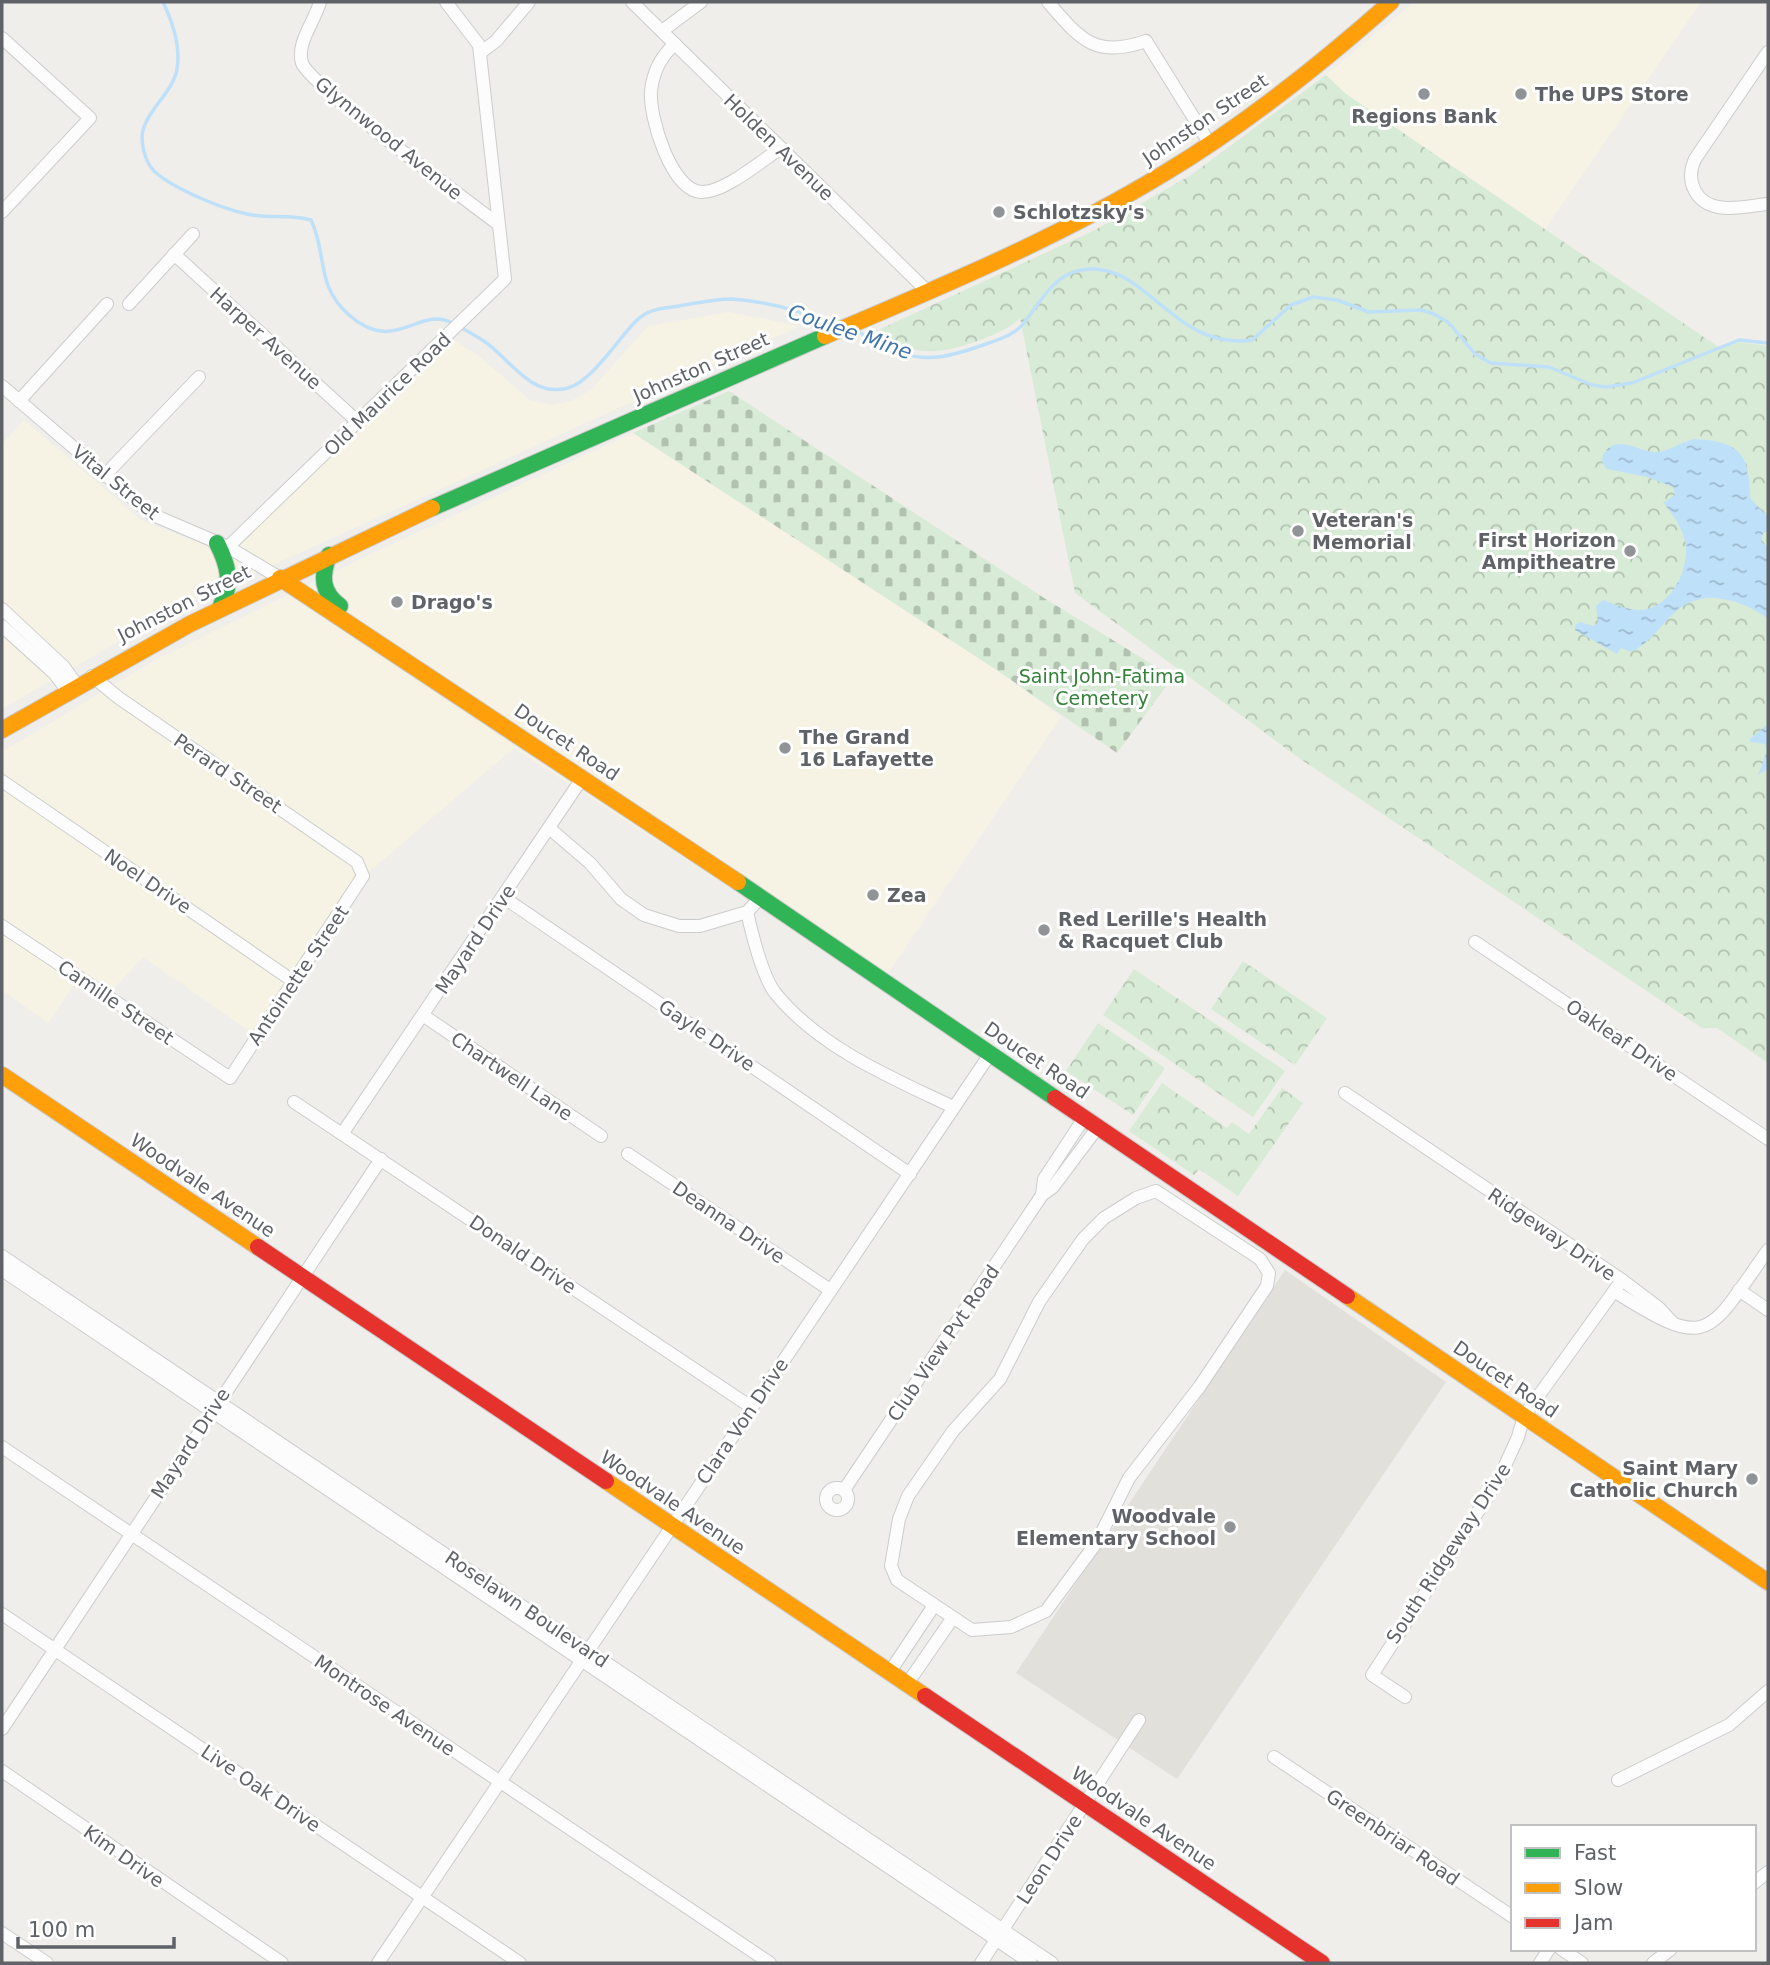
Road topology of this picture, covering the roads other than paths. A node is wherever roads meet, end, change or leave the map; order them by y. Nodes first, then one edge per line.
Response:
1 (320, 2) edge
2 (446, 2) edge
3 (529, 2) edge
4 (632, 2) edge
5 (701, 2) edge
6 (1048, 2) edge
7 (1391, 2) edge
8 (662, 31) junction
9 (2, 38) edge
10 (675, 44) junction
11 (1768, 52) edge
12 (480, 53) junction
13 (1210, 144) junction
14 (780, 148) junction
15 (1768, 204) edge
16 (2, 212) edge
17 (498, 225) junction
18 (192, 234) dead end
19 (174, 254) junction
20 (927, 291) junction
21 (107, 304) dead end
22 (129, 304) dead end
23 (199, 377) dead end
24 (2, 386) edge
25 (19, 401) junction
26 (358, 422) junction
27 (104, 476) junction
28 (222, 545) junction
29 (329, 555) junction
30 (280, 578) junction
31 (221, 605) junction
32 (2, 609) edge
33 (2, 626) edge
34 (92, 676) junction
35 (72, 687) junction
36 (2, 730) edge
37 (523, 738) junction
38 (583, 777) junction
39 (2, 781) edge
40 (549, 828) junction
41 (363, 871) joint
42 (503, 897) junction
43 (760, 898) junction
44 (747, 912) junction
45 (2, 926) edge
46 (1475, 942) dead end
47 (293, 981) junction
48 (424, 1016) junction
49 (990, 1054) junction
50 (2, 1075) edge
51 (230, 1078) joint
52 (1345, 1093) dead end
53 (294, 1102) dead end
54 (953, 1107) junction
55 (1091, 1122) junction
56 (342, 1134) junction
57 (601, 1136) dead end
58 (1768, 1139) edge
59 (628, 1154) dead end
60 (381, 1160) junction
61 (910, 1174) junction
62 (1168, 1174) junction
63 (1156, 1191) junction
64 (1768, 1250) edge
65 (2, 1256) edge
66 (7, 1269) edge
67 (301, 1276) junction
68 (1618, 1286) junction
69 (830, 1290) junction
70 (1739, 1290) junction
71 (1768, 1310) edge
72 (214, 1406) junction
73 (751, 1407) junction
74 (1524, 1416) junction
75 (2, 1447) edge
76 (844, 1490) dead end
77 (673, 1527) junction
78 (131, 1534) junction
79 (1768, 1582) edge
80 (933, 1607) junction
81 (2, 1614) edge
82 (951, 1619) junction
83 (53, 1648) junction
84 (585, 1655) junction
85 (889, 1673) junction
86 (907, 1684) junction
87 (1768, 1691) edge
88 (1405, 1697) dead end
89 (1139, 1720) dead end
90 (2, 1729) edge
91 (1274, 1757) dead end
92 (2, 1771) edge
93 (1618, 1780) dead end
94 (499, 1782) junction
95 (1085, 1804) junction
96 (423, 1897) junction
97 (1511, 1916) edge
98 (2, 1933) edge
99 (999, 1935) junction
100 (1564, 1951) edge
101 (1668, 1951) edge
102 (47, 1963) edge
103 (282, 1963) edge
104 (378, 1963) edge
105 (520, 1963) edge
106 (770, 1963) edge
107 (981, 1963) edge
108 (1031, 1963) edge
109 (1052, 1963) edge
110 (1322, 1963) edge
111 (1582, 1963) edge
112 (1653, 1963) edge

1 - 17 street, Glynnwood Avenue
2 - 12 street
3 - 12 street
4 - 8 street, Holden Avenue
5 - 8 street
6 - 13 street
7 - 13 street, Johnston Street
8 - 10 street, Holden Avenue
9 - 16 street
10 - 14 street, Holden Avenue
10 - 14 street
11 - 15 street
12 - 17 street
13 - 20 street, Johnston Street
14 - 20 street, Holden Avenue
17 - 26 street, Old Maurice Road
18 - 19 street
19 - 22 street
19 - 26 street, Harper Avenue
20 - 29 street, Johnston Street
21 - 25 street
23 - 27 street
24 - 25 street, Vital Street
25 - 27 street, Vital Street
26 - 28 street, Old Maurice Road
27 - 28 street, Vital Street
28 - 30 street, Vital Street
28 - 31 street
29 - 30 street, Johnston Street
29 - 37 street
30 - 31 street, Johnston Street
30 - 37 street, Doucet Road
31 - 34 street, Johnston Street
32 - 35 street
33 - 35 street
34 - 35 street, Johnston Street
34 - 41 street, Perard Street
35 - 36 street, Johnston Street
37 - 38 street, Doucet Road
38 - 40 street, Mayard Drive
38 - 43 street, Doucet Road
39 - 47 street, Noel Drive
40 - 42 street, Mayard Drive
40 - 44 street
41 - 47 street, Antoinette Street
42 - 48 street, Mayard Drive
42 - 61 street, Gayle Drive
43 - 44 street
43 - 49 street, Doucet Road
44 - 54 street
45 - 51 street, Camille Street
46 - 58 street, Oakleaf Drive
47 - 51 street, Antoinette Street
48 - 56 street, Mayard Drive
48 - 57 street, Chartwell Lane
49 - 54 street, Clara Von Drive
49 - 55 street, Doucet Road
50 - 67 street, Woodvale Avenue
52 - 68 street, Ridgeway Drive
53 - 56 street, Donald Drive
54 - 61 street, Clara Von Drive
55 - 62 street, Doucet Road
55 - 76 street, Club View Pvt Road
56 - 60 street, Donald Drive
59 - 69 street, Deanna Drive
60 - 67 street, Mayard Drive
60 - 73 street, Donald Drive
61 - 69 street, Clara Von Drive
62 - 63 street
62 - 74 street, Doucet Road
63 - 80 street
63 - 82 street
64 - 70 street
65 - 66 street, Roselawn Boulevard
66 - 72 street, Roselawn Boulevard
67 - 72 street, Mayard Drive
67 - 77 street, Woodvale Avenue
68 - 70 street
68 - 74 street, Ridgeway Drive
69 - 73 street, Clara Von Drive
70 - 71 street
72 - 78 street, Mayard Drive
72 - 84 street, Roselawn Boulevard
73 - 77 street, Clara Von Drive
74 - 79 street, Doucet Road
74 - 88 street, South Ridgeway Drive
75 - 78 street, Montrose Avenue
77 - 84 street, Clara Von Drive
77 - 85 street, Woodvale Avenue
78 - 83 street, Mayard Drive
78 - 94 street, Montrose Avenue
80 - 82 street
80 - 85 street
81 - 83 street, Live Oak Drive
82 - 86 street
83 - 90 street, Mayard Drive
83 - 96 street, Live Oak Drive
84 - 94 street, Clara Von Drive
84 - 99 street, Roselawn Boulevard
85 - 86 street, Woodvale Avenue
86 - 95 street, Woodvale Avenue
87 - 93 street
89 - 95 street, Leon Drive
91 - 97 street, Greenbriar Road
92 - 103 street, Kim Drive
94 - 96 street, Clara Von Drive
94 - 106 street, Montrose Avenue
95 - 99 street, Leon Drive
95 - 110 street, Woodvale Avenue
96 - 104 street, Clara Von Drive
96 - 105 street, Live Oak Drive
98 - 102 street
99 - 107 street, Leon Drive
99 - 108 street, Roselawn Boulevard
99 - 109 street, Roselawn Boulevard
100 - 111 street
101 - 112 street

